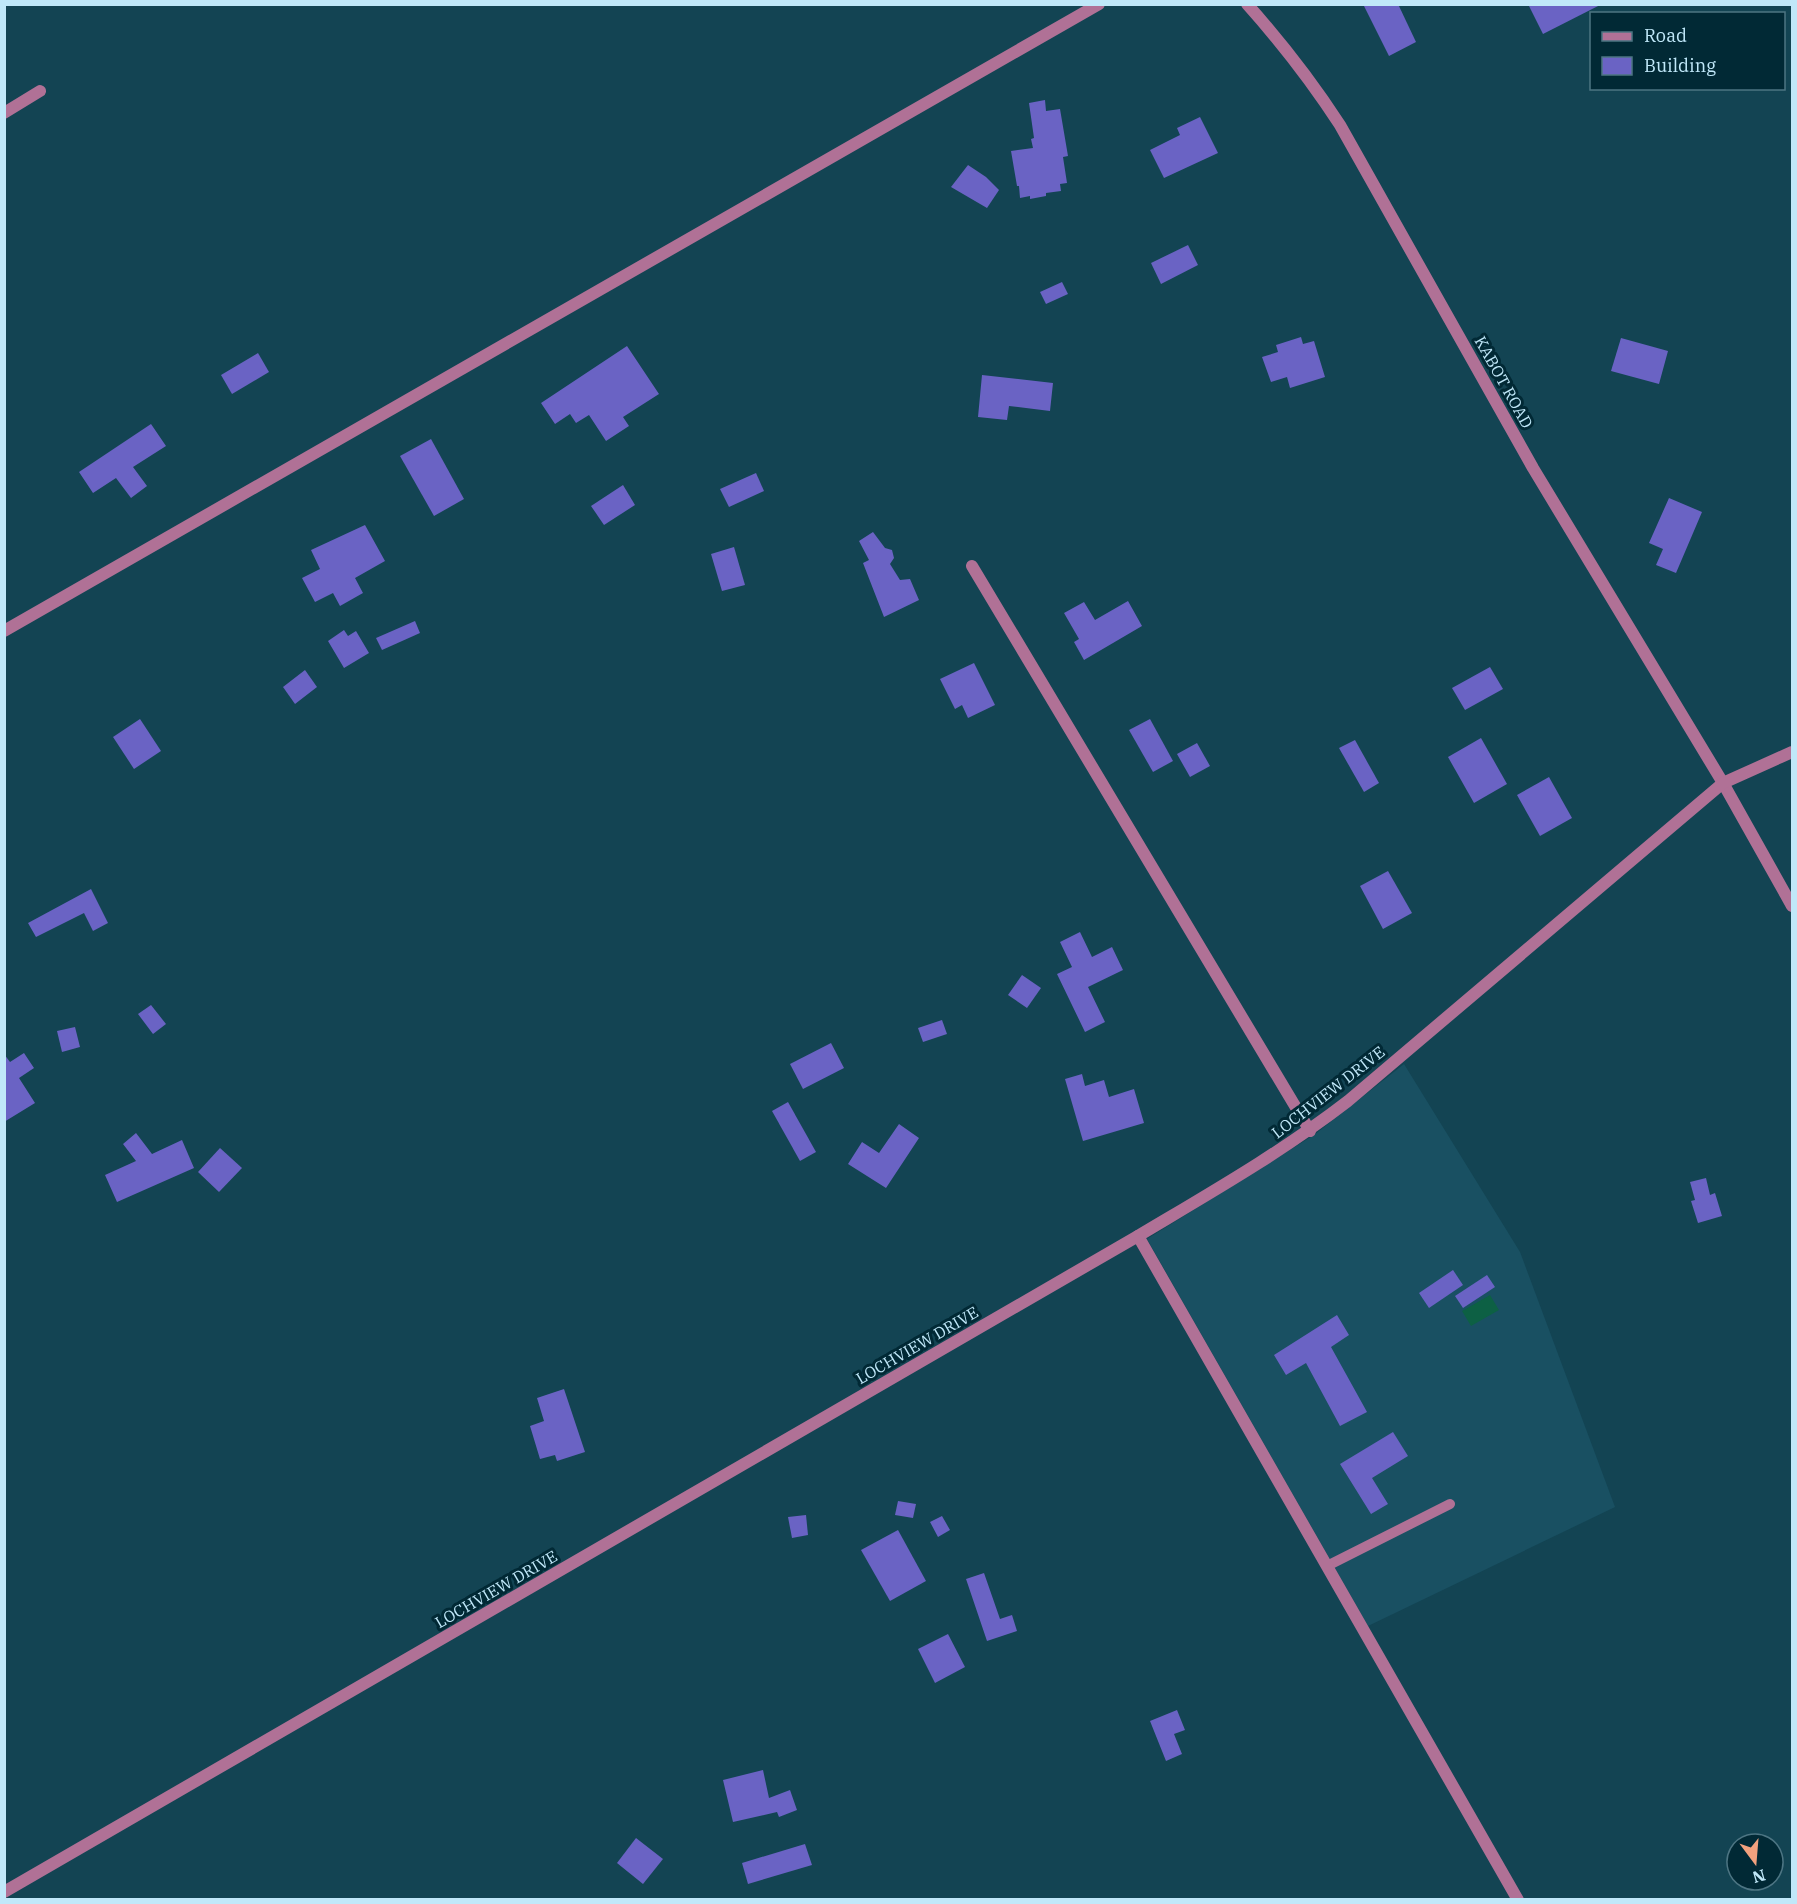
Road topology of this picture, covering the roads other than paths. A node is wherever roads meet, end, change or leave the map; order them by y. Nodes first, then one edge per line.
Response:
1 (1099, 4) edge
2 (1246, 4) edge
3 (40, 91) dead end
4 (4, 112) edge
5 (972, 566) dead end
6 (4, 631) edge
7 (1792, 752) edge
8 (1723, 783) junction
9 (1792, 906) edge
10 (1310, 1131) junction
11 (1138, 1236) junction
12 (1450, 1504) dead end
13 (1327, 1566) junction
14 (4, 1893) edge
15 (1518, 1899) edge

1 - 6 street
2 - 8 street, KABOT ROAD
3 - 4 street
5 - 10 street
7 - 8 street, LOCHVIEW DRIVE
8 - 9 street, KABOT ROAD
8 - 10 street, LOCHVIEW DRIVE
10 - 11 street, LOCHVIEW DRIVE
11 - 13 street
11 - 14 street, LOCHVIEW DRIVE
12 - 13 lane
13 - 15 street

